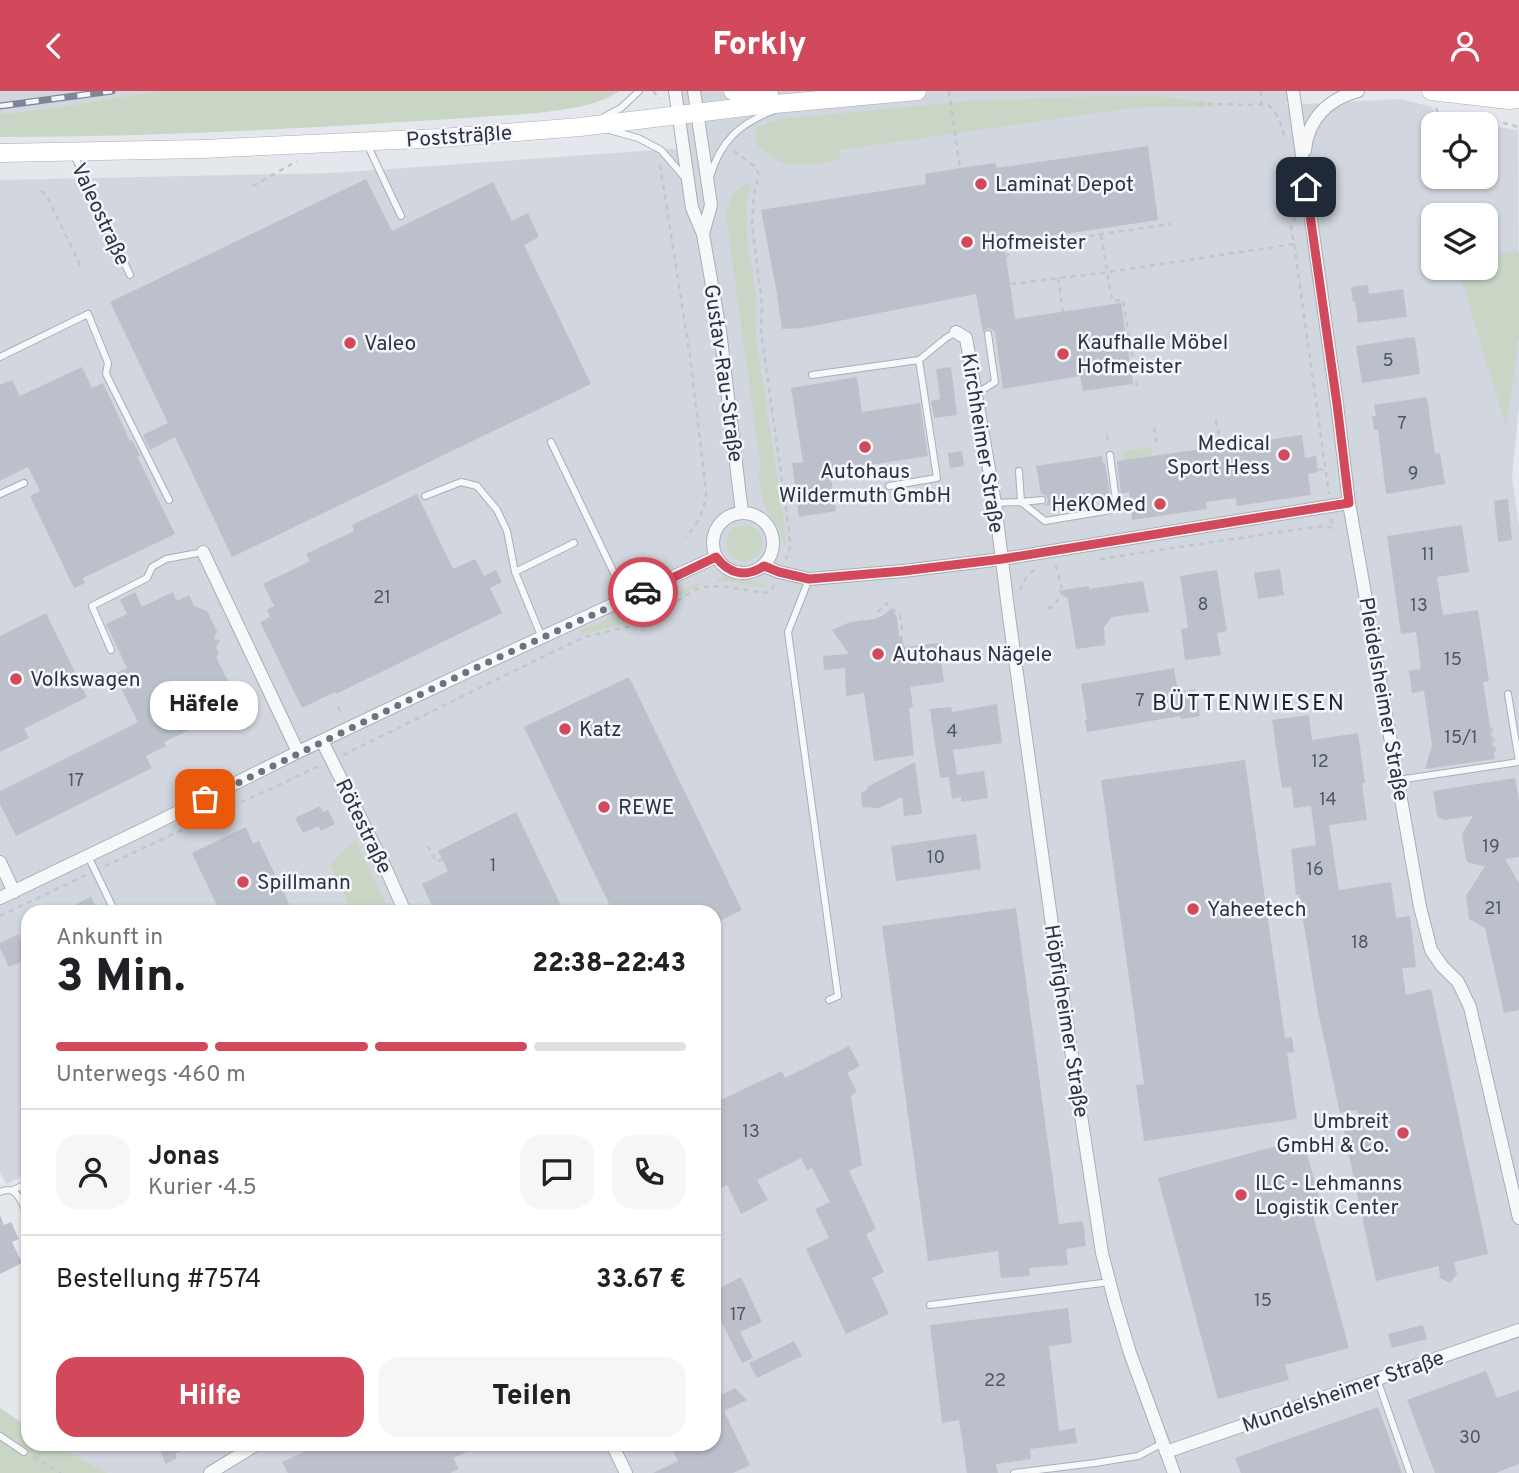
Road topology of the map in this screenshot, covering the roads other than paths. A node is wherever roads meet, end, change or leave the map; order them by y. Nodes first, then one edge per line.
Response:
1 (639, 91) edge
2 (675, 91) edge
3 (694, 91) edge
4 (733, 91) edge
5 (917, 91) edge
6 (1293, 91) edge
7 (1358, 91) edge
8 (1431, 91) edge
9 (849, 97) junction
10 (824, 99) junction
11 (1519, 99) edge
12 (698, 113) junction
13 (678, 116) junction
14 (580, 127) junction
15 (366, 142) junction
16 (72, 152) junction
17 (0, 153) edge
18 (1303, 164) junction
19 (689, 183) junction
20 (708, 186) junction
21 (401, 216) dead end
22 (703, 235) junction
23 (130, 275) dead end
24 (956, 332) joint
25 (988, 334) dead end
26 (0, 357) edge
27 (919, 360) junction
28 (812, 375) dead end
29 (976, 394) junction
30 (551, 442) dead end
31 (1110, 455) dead end
32 (1019, 471) dead end
33 (24, 483) dead end
34 (889, 486) dead end
35 (0, 494) edge
36 (425, 496) dead end
37 (169, 499) dead end
38 (1042, 500) dead end
39 (1021, 502) junction
40 (995, 503) junction
41 (1349, 503) junction
42 (742, 513) junction
43 (574, 543) dead end
44 (203, 552) joint
45 (716, 557) junction
46 (1002, 559) junction
47 (764, 566) junction
48 (515, 572) junction
49 (809, 579) junction
50 (627, 600) junction
51 (542, 638) junction
52 (111, 650) dead end
53 (1508, 694) dead end
54 (322, 741) junction
55 (298, 752) junction
56 (1398, 780) junction
57 (88, 856) junction
58 (0, 862) edge
59 (14, 892) junction
60 (0, 898) edge
61 (112, 905) edge
62 (402, 905) edge
63 (828, 1000) dead end
64 (21, 1186) edge
65 (13, 1190) junction
66 (0, 1192) edge
67 (21, 1201) edge
68 (1519, 1218) edge
69 (1110, 1282) junction
70 (930, 1305) dead end
71 (1519, 1330) edge
72 (1377, 1379) junction
73 (0, 1436) edge
74 (1165, 1447) junction
75 (21, 1450) edge
76 (246, 1451) edge
77 (615, 1451) edge
78 (1095, 1464) junction
79 (210, 1473) edge
80 (626, 1473) edge
81 (1014, 1473) edge
82 (1097, 1473) edge
83 (1174, 1473) edge
84 (1410, 1473) edge

1 - 14 lane
2 - 13 street, Gustav-Rau-Straße
3 - 12 street, Gustav-Rau-Straße
4 - 9 main road
5 - 9 main road, Poststräßle
6 - 18 street, Pleidelsheimer Straße
7 - 18 street, Pleidelsheimer Straße
8 - 11 main road
9 - 10 main road, Poststräßle
10 - 12 main road, Poststräßle
10 - 20 lane
12 - 13 main road, Poststräßle
12 - 20 street, Gustav-Rau-Straße
13 - 14 main road, Poststräßle
13 - 19 street, Gustav-Rau-Straße
14 - 15 main road, Poststräßle
14 - 19 lane
15 - 16 main road, Poststräßle
15 - 21 lane
16 - 17 main road, Poststräßle
16 - 23 lane, Valeostraße
18 - 41 street, Pleidelsheimer Straße
19 - 22 street, Gustav-Rau-Straße
20 - 22 street, Gustav-Rau-Straße
22 - 42 street, Gustav-Rau-Straße
24 - 27 lane
24 - 29 street, Kirchheimer Straße
25 - 29 lane
26 - 37 lane
27 - 28 lane
27 - 34 lane
29 - 40 street, Kirchheimer Straße
30 - 50 lane
31 - 39 lane
32 - 39 lane
33 - 35 lane
36 - 48 lane
38 - 39 lane
39 - 40 lane
40 - 46 street, Kirchheimer Straße
41 - 46 street
41 - 56 street, Pleidelsheimer Straße
42 - 45 street
42 - 47 street
43 - 48 lane
44 - 52 lane
44 - 55 street
45 - 47 street
45 - 50 street
46 - 49 street
46 - 69 street, Höpfigheimer Straße
47 - 49 street
48 - 51 lane
49 - 63 lane
50 - 51 street
51 - 54 street
53 - 56 lane
54 - 55 street
54 - 62 street, Rötestraße
55 - 57 street
56 - 68 street, Pleidelsheimer Straße
57 - 59 street
57 - 61 lane
58 - 59 street
59 - 60 street
64 - 65 lane
65 - 66 lane
65 - 67 lane
69 - 70 lane
69 - 74 street, Höpfigheimer Straße
71 - 72 street, Mundelsheimer Straße
72 - 74 street, Mundelsheimer Straße
72 - 84 lane
73 - 75 lane
74 - 78 lane
74 - 83 street, Höpfigheimer Straße
76 - 79 street
77 - 80 street
78 - 81 lane
78 - 82 lane

